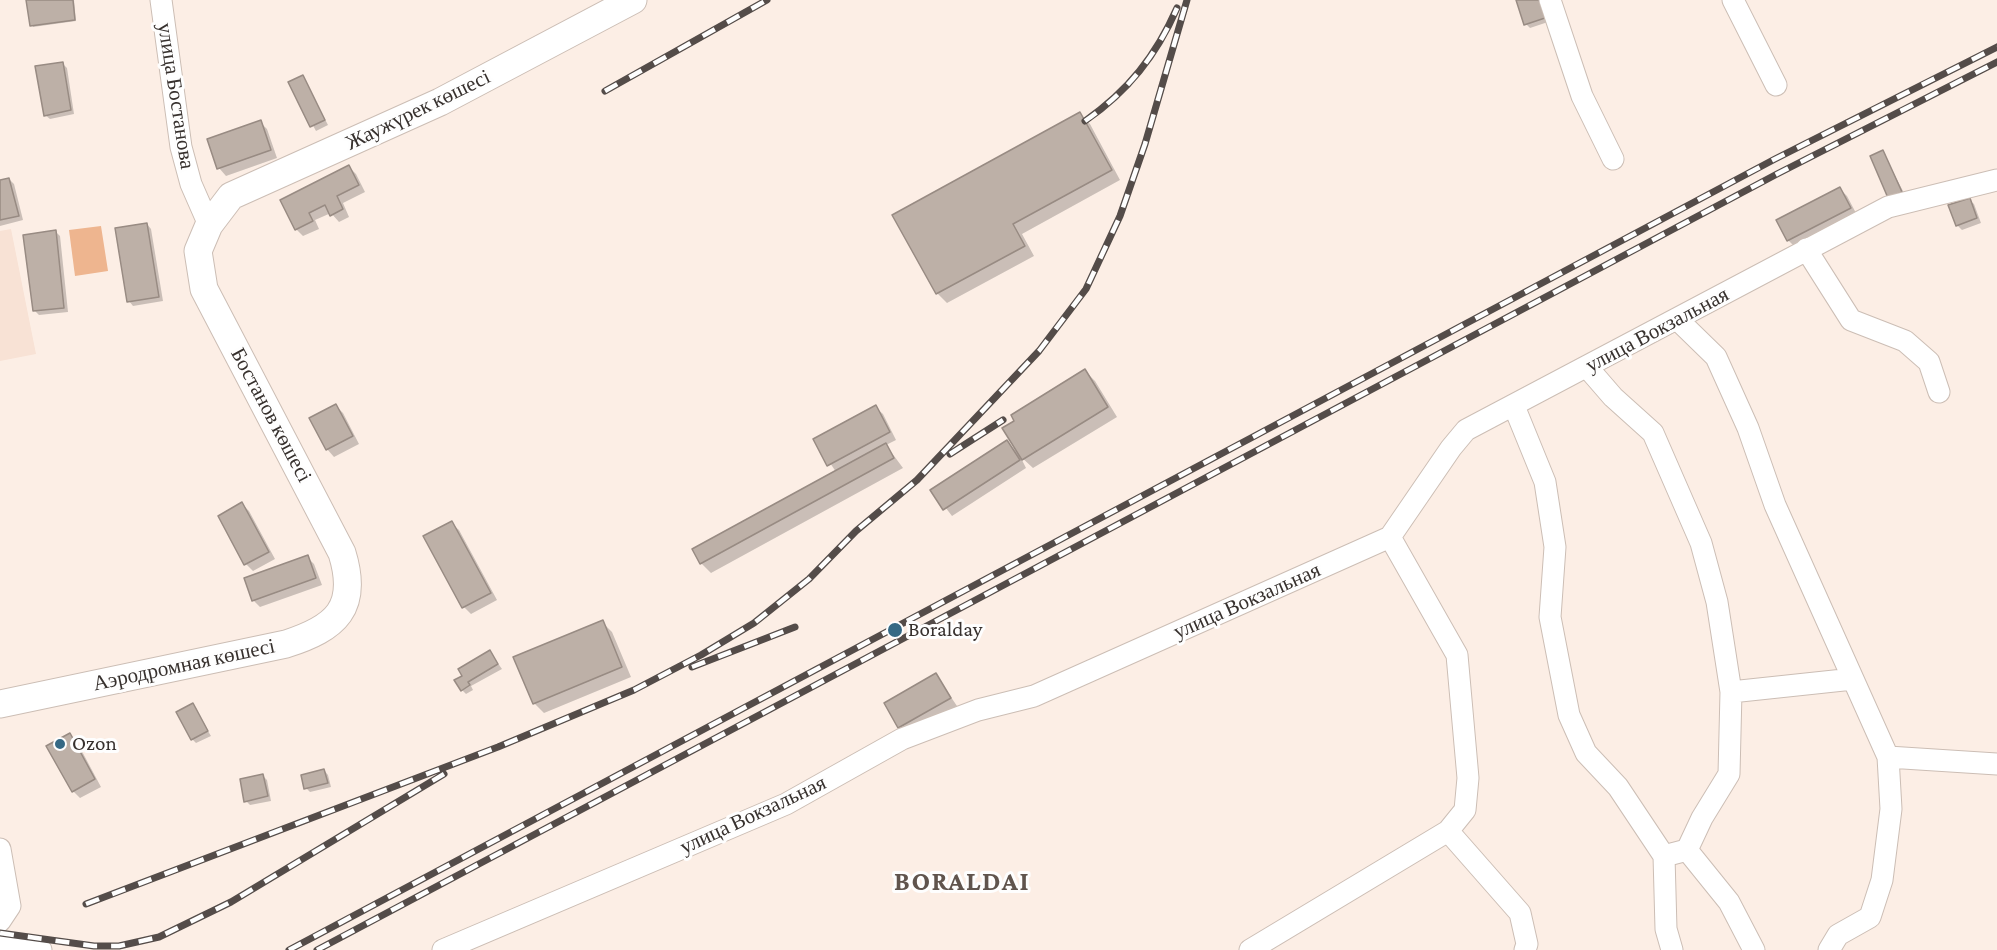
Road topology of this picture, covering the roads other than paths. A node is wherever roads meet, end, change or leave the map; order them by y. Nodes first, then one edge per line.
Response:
1 (161, 0) edge
2 (633, 0) edge
3 (1550, 0) edge
4 (1733, 0) edge
5 (1776, 85) dead end
6 (1613, 159) dead end
7 (1997, 180) edge
8 (209, 225) junction
9 (1806, 249) junction
10 (1677, 319) junction
11 (1587, 367) junction
12 (1939, 392) dead end
13 (1514, 406) junction
14 (1390, 537) junction
15 (344, 607) joint
16 (1853, 679) junction
17 (1731, 692) junction
18 (6, 702) edge
19 (1888, 757) junction
20 (1997, 764) edge
21 (1448, 831) junction
22 (0, 849) edge
23 (1687, 850) junction
24 (1664, 856) junction
25 (0, 921) edge
26 (0, 943) edge
27 (41, 950) edge
28 (443, 950) edge
29 (1250, 950) edge
30 (1525, 950) edge
31 (1672, 950) edge
32 (1754, 950) edge
33 (1829, 950) edge

1 - 8 street, улица Бостанова
2 - 8 main road, Жаужүрек көшесі
3 - 6 street
4 - 5 street
7 - 9 street, улица Вокзальная
8 - 15 main road, Бостанов көшесі
9 - 10 street, улица Вокзальная
9 - 12 street
10 - 11 street, улица Вокзальная
10 - 16 street
11 - 13 street, улица Вокзальная
11 - 17 street
13 - 14 street, улица Вокзальная
13 - 24 street
14 - 21 street
14 - 28 street, улица Вокзальная
15 - 18 main road, Аэродромная көшесі
16 - 17 street
16 - 19 street
17 - 23 street
19 - 20 street
19 - 33 street
21 - 29 street
21 - 30 street
22 - 25 street
23 - 24 street
23 - 32 street
24 - 31 street
26 - 27 street

